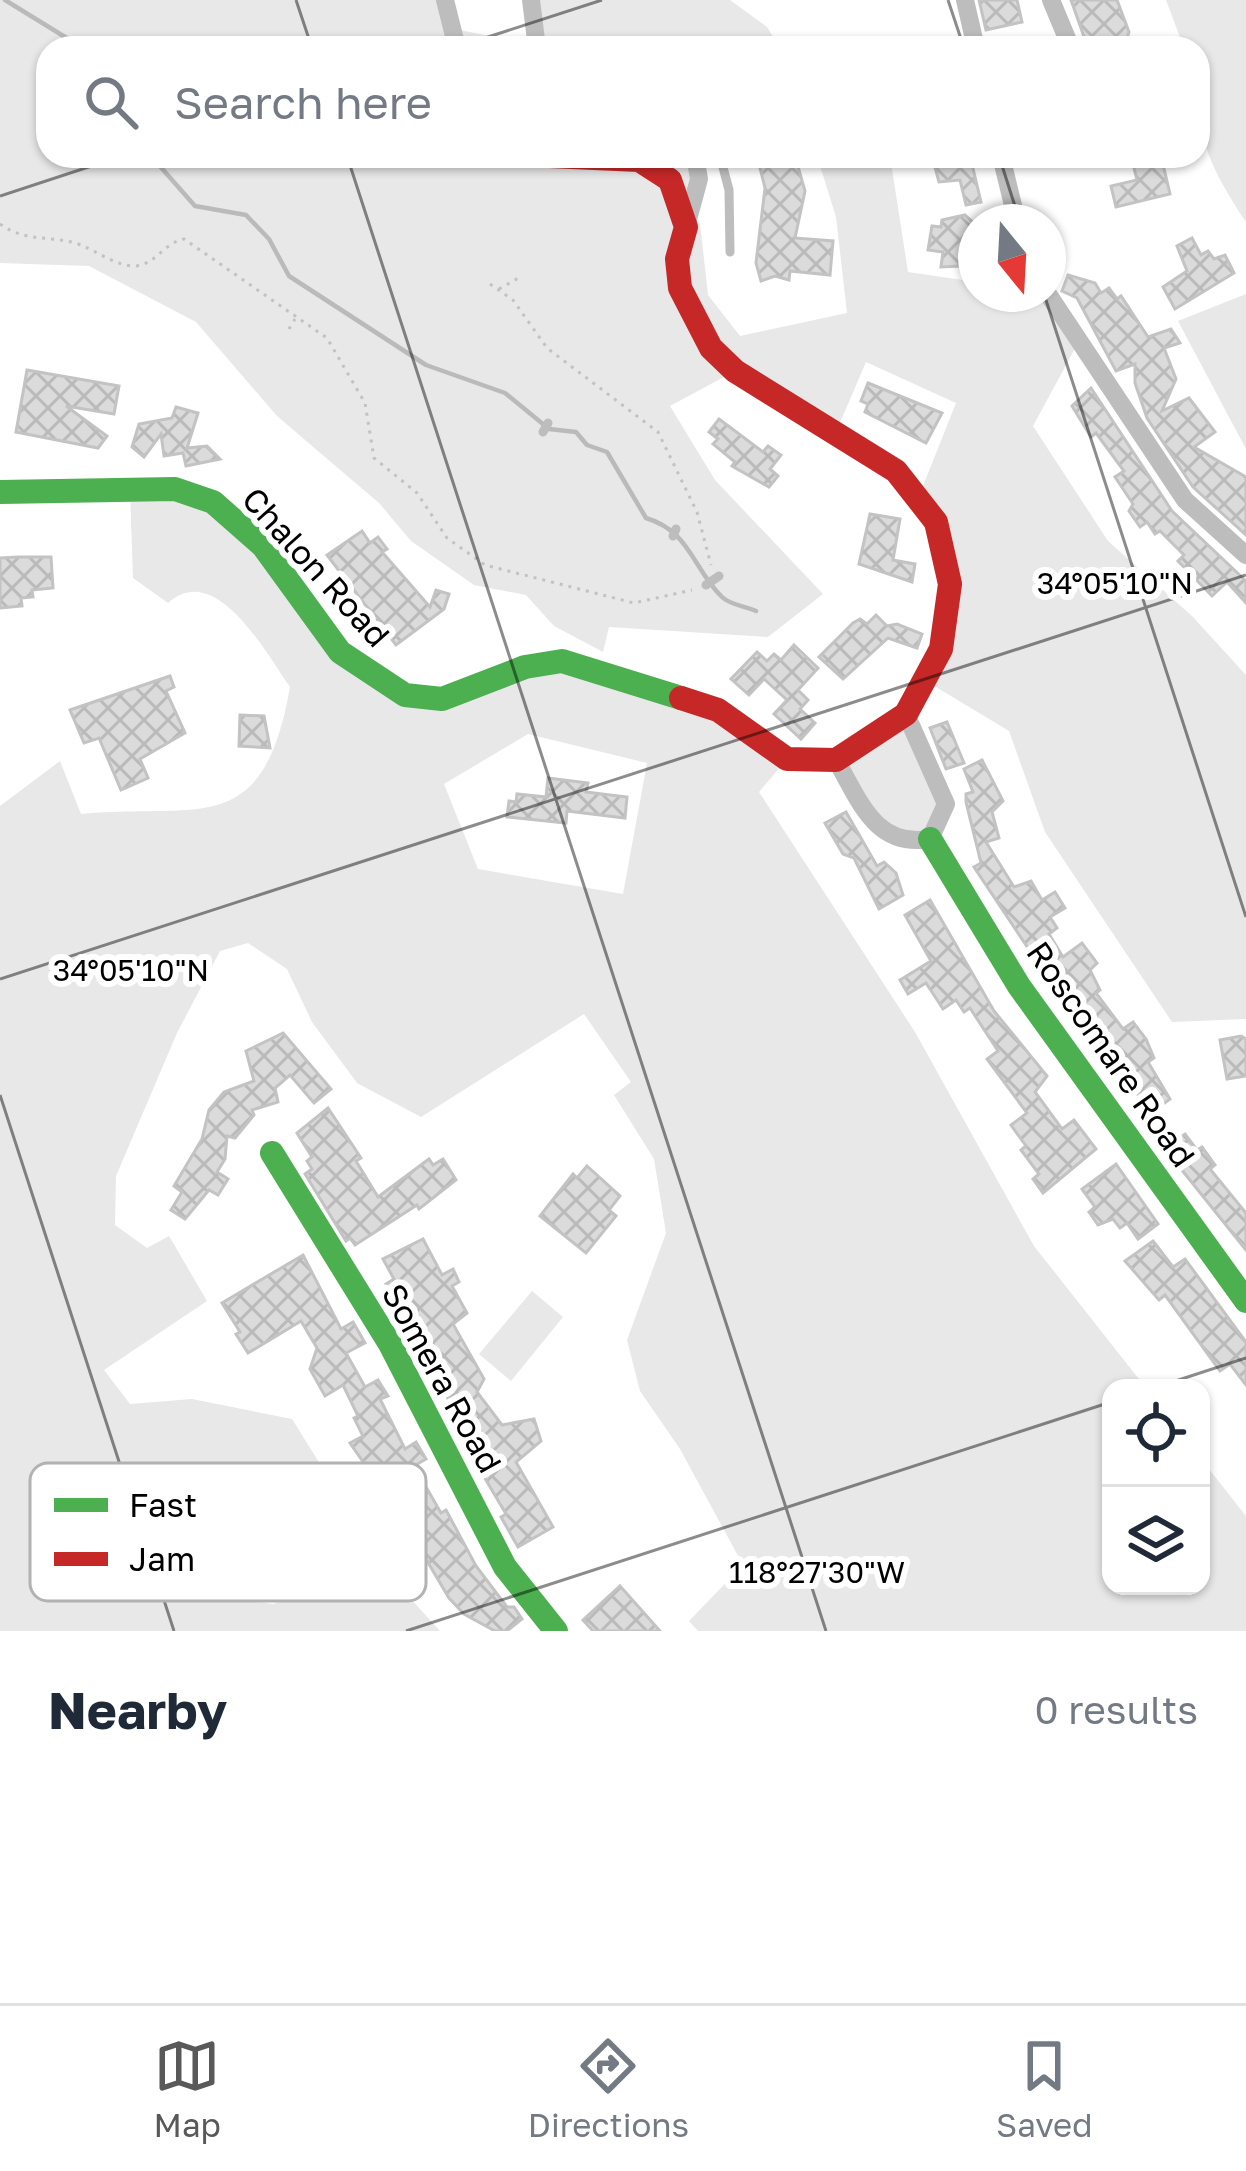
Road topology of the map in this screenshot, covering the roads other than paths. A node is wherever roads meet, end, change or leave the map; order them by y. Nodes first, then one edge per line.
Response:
1 (445, 0) edge
2 (530, 0) edge
3 (965, 0) edge
4 (1051, 0) edge
5 (454, 36) edge
6 (535, 36) edge
7 (973, 36) edge
8 (1066, 36) edge
9 (664, 168) edge
10 (697, 168) edge
11 (723, 168) edge
12 (1004, 168) edge
13 (1013, 204) edge
14 (686, 226) junction
15 (730, 252) dead end
16 (1060, 312) edge
17 (0, 492) edge
18 (1246, 555) edge
19 (906, 714) junction
20 (836, 760) junction
21 (931, 839) junction
22 (272, 1153) dead end
23 (1246, 1300) edge
24 (556, 1631) edge

1 - 5 street
2 - 6 street
3 - 7 street
4 - 8 street
9 - 14 street
10 - 14 street
11 - 15 lane
12 - 13 street
14 - 19 street
16 - 18 street
17 - 20 street, Chalon Road
19 - 20 street
19 - 21 street
20 - 21 street
21 - 23 street, Roscomare Road
22 - 24 street, Somera Road

